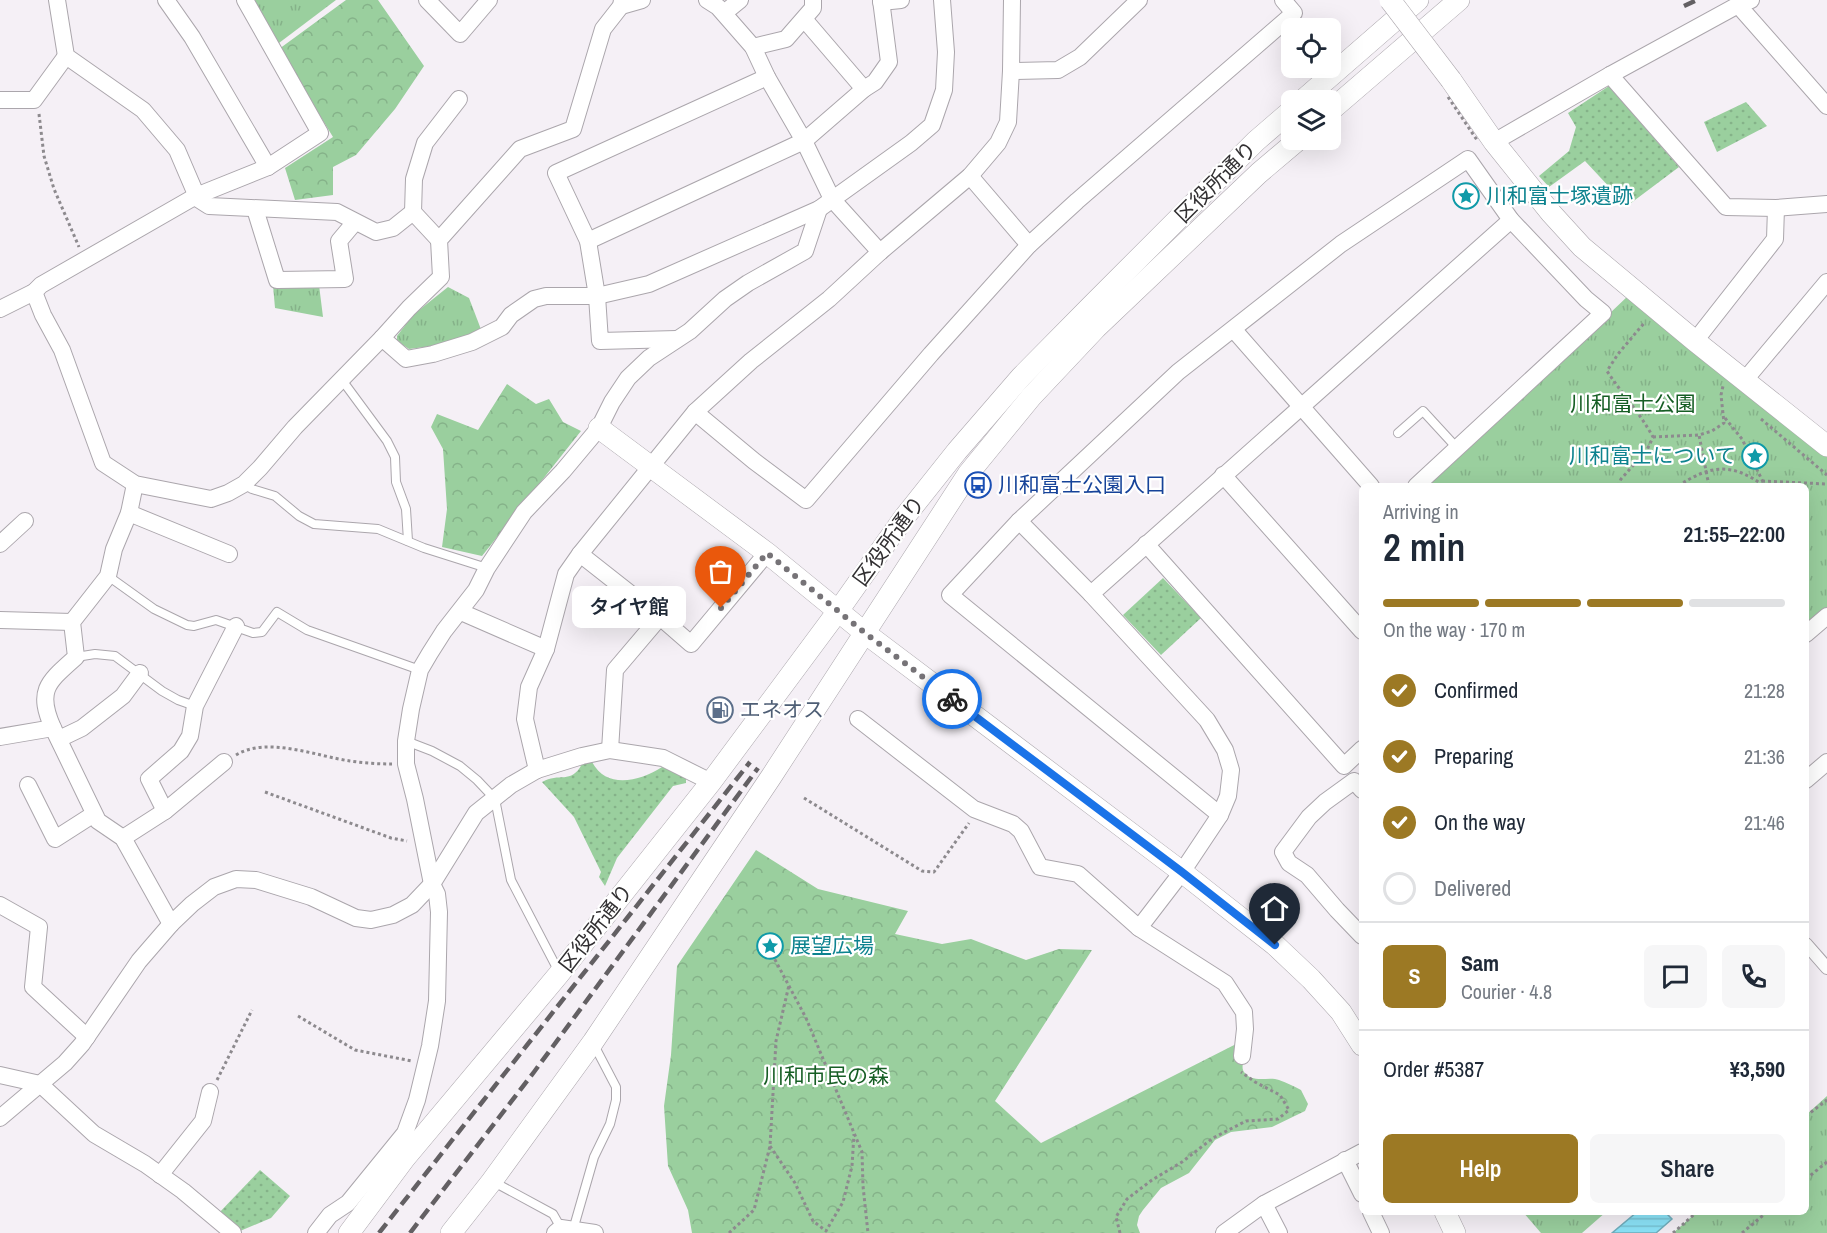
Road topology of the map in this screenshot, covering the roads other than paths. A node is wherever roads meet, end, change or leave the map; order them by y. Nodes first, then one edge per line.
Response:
1 (57, 0) edge
2 (166, 0) edge
3 (245, 0) edge
4 (427, 0) edge
5 (489, 0) edge
6 (642, 0) edge
7 (707, 0) edge
8 (740, 0) edge
9 (813, 0) edge
10 (901, 0) edge
11 (942, 0) edge
12 (1012, 0) edge
13 (1139, 0) edge
14 (1283, 0) edge
15 (1390, 0) edge
16 (1418, 0) edge
17 (1459, 0) edge
18 (881, 1) edge
19 (621, 3) edge
20 (1744, 3) edge
21 (724, 13) junction
22 (804, 19) junction
23 (753, 47) junction
24 (66, 56) junction
25 (1011, 71) junction
26 (1610, 75) junction
27 (767, 78) junction
28 (864, 89) junction
29 (1314, 90) edge
30 (459, 99) dead end
31 (0, 100) edge
32 (1341, 102) edge
33 (1827, 106) edge
34 (1281, 120) edge
35 (804, 141) junction
36 (1494, 142) junction
37 (1286, 150) edge
38 (268, 167) junction
39 (970, 176) junction
40 (196, 196) junction
41 (825, 204) junction
42 (1827, 204) edge
43 (1776, 208) junction
44 (255, 209) junction
45 (413, 212) junction
46 (1511, 220) junction
47 (355, 222) junction
48 (439, 240) junction
49 (588, 242) junction
50 (1029, 245) junction
51 (880, 252) junction
52 (1827, 282) edge
53 (34, 292) junction
54 (597, 296) junction
55 (0, 309) edge
56 (1234, 330) junction
57 (382, 338) junction
58 (677, 339) junction
59 (1695, 342) junction
60 (342, 380) junction
61 (1744, 381) junction
62 (1301, 406) junction
63 (695, 412) junction
64 (599, 428) junction
65 (1398, 433) dead end
66 (1827, 446) edge
67 (1457, 448) junction
68 (651, 466) junction
69 (1223, 474) junction
70 (1368, 483) edge
71 (1419, 483) edge
72 (135, 484) junction
73 (244, 484) junction
74 (129, 513) junction
75 (25, 521) dead end
76 (1019, 521) junction
77 (408, 541) junction
78 (0, 544) edge
79 (1146, 544) junction
80 (767, 553) junction
81 (229, 554) dead end
82 (580, 554) junction
83 (487, 568) junction
84 (108, 576) junction
85 (1091, 594) junction
86 (838, 611) junction
87 (461, 612) junction
88 (1827, 615) edge
89 (660, 616) junction
90 (0, 620) edge
91 (72, 622) junction
92 (236, 626) junction
93 (1359, 628) edge
94 (1809, 631) edge
95 (865, 633) junction
96 (546, 649) junction
97 (76, 657) junction
98 (420, 670) junction
99 (140, 673) junction
100 (195, 706) junction
101 (858, 719) dead end
102 (56, 733) junction
103 (0, 737) edge
104 (406, 741) junction
105 (610, 750) junction
106 (1359, 752) edge
107 (224, 762) road end
108 (1827, 762) edge
109 (537, 770) junction
110 (1809, 777) edge
111 (711, 782) junction
112 (28, 785) dead end
113 (1359, 787) edge
114 (495, 799) junction
115 (165, 812) junction
116 (94, 814) junction
117 (1220, 815) junction
118 (123, 837) junction
119 (1182, 872) junction
120 (432, 884) junction
121 (0, 905) edge
122 (171, 924) junction
123 (1139, 928) junction
124 (1359, 933) edge
125 (1809, 947) edge
126 (1827, 968) edge
127 (560, 974) junction
128 (87, 1037) junction
129 (1359, 1040) edge
130 (593, 1042) junction
131 (1242, 1056) road end
132 (0, 1075) edge
133 (40, 1084) junction
134 (210, 1092) road end
135 (0, 1118) edge
136 (1359, 1153) edge
137 (1345, 1160) junction
138 (160, 1175) junction
139 (492, 1181) junction
140 (1359, 1188) edge
141 (1264, 1204) junction
142 (356, 1207) junction
143 (1372, 1215) edge
144 (1446, 1215) edge
145 (563, 1230) edge
146 (233, 1233) edge
147 (316, 1233) edge
148 (349, 1233) edge
149 (451, 1233) edge
150 (595, 1233) edge
151 (1224, 1233) edge
152 (1279, 1233) edge
153 (1381, 1233) edge
154 (1455, 1233) edge

1 - 24 street
2 - 38 street
3 - 38 street
4 - 5 street
6 - 19 street
7 - 21 street
8 - 21 street
9 - 22 street
10 - 18 street
11 - 41 street
12 - 25 street
13 - 25 street
14 - 50 street
15 - 36 street, bridge
16 - 29 street
17 - 32 street
18 - 28 street
19 - 48 street
20 - 26 street
20 - 33 street
21 - 23 street
22 - 23 street
22 - 28 street
23 - 27 street
24 - 31 street
24 - 40 street
25 - 39 street
26 - 36 street
26 - 43 street
27 - 35 street
27 - 49 street
28 - 35 street
30 - 45 street
34 - 86 street, 区役所通り
35 - 41 street
35 - 49 street
36 - 59 street
37 - 95 street, 区役所通り
38 - 40 street
39 - 50 street
39 - 51 street
40 - 44 street
40 - 53 street
41 - 51 street
41 - 54 street
41 - 58 street
42 - 43 street
43 - 59 street
44 - 47 street
44 - 47 street
45 - 47 street
45 - 48 street
46 - 56 street
46 - 62 street
46 - 67 street
48 - 57 street
49 - 54 street
50 - 63 street
51 - 63 street
52 - 61 street
53 - 55 street
53 - 72 street
54 - 57 street
54 - 58 street
56 - 62 street
56 - 76 street
57 - 60 street
58 - 64 street
59 - 61 street
60 - 73 street
60 - 77 lane
61 - 66 street
62 - 69 street
62 - 70 street
63 - 68 street
64 - 68 street
64 - 83 street
65 - 67 lane
67 - 71 street
68 - 80 street
68 - 82 street
69 - 79 street
69 - 93 street
72 - 73 street
72 - 74 street
73 - 77 lane
74 - 81 street
74 - 84 street
75 - 78 street
76 - 85 street
76 - 117 street
77 - 83 lane
79 - 85 street
79 - 106 street
80 - 86 street
80 - 89 street
82 - 89 street
82 - 96 street
83 - 87 street
84 - 91 street
84 - 92 lane
85 - 117 street
86 - 95 street
86 - 111 street, 区役所通り
87 - 96 street
87 - 98 street
88 - 94 street
89 - 105 street
90 - 91 street
91 - 97 street
92 - 98 lane
92 - 100 street
95 - 119 street
95 - 130 street, 区役所通り
96 - 109 street
97 - 99 lane
97 - 102 street
98 - 104 street
99 - 100 lane
99 - 102 street
100 - 115 street
101 - 123 street
102 - 103 street
102 - 116 street
104 - 114 lane
104 - 120 street
105 - 109 street
105 - 111 street
107 - 115 street
108 - 110 street
109 - 114 street
111 - 127 street, 区役所通り
112 - 116 street
113 - 124 street
114 - 120 street
114 - 127 lane
115 - 118 street
116 - 118 street
117 - 119 street
118 - 122 street
119 - 123 street
119 - 129 street
120 - 122 street
120 - 142 street
121 - 128 street
122 - 128 street
123 - 131 street
125 - 126 street
127 - 142 street, 区役所通り
128 - 133 street
130 - 139 street, 区役所通り
130 - 145 lane
132 - 133 street
133 - 135 street
133 - 138 street
134 - 138 street
136 - 137 street
137 - 140 street
137 - 141 street
138 - 146 street
139 - 145 lane
139 - 149 street, 区役所通り
141 - 151 street
141 - 152 street
142 - 147 street
142 - 148 street, 区役所通り
143 - 153 street
144 - 154 street
145 - 150 street

